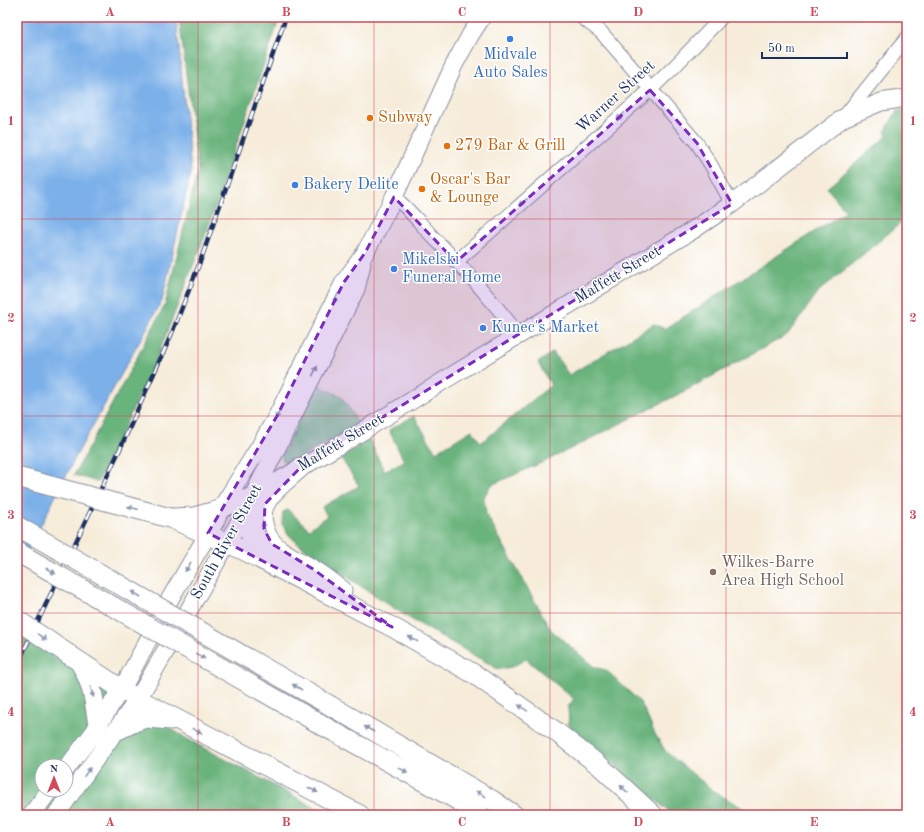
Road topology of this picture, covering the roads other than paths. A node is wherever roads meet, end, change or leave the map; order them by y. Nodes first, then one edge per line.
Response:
1 (482, 17) edge
2 (581, 17) edge
3 (722, 17) edge
4 (907, 38) edge
5 (650, 90) junction
6 (907, 98) edge
7 (843, 118) junction
8 (394, 197) junction
9 (732, 204) junction
10 (365, 253) junction
11 (456, 262) junction
12 (519, 335) junction
13 (301, 467) junction
14 (17, 477) edge
15 (250, 502) junction
16 (220, 510) junction
17 (170, 518) junction
18 (17, 526) edge
19 (208, 534) junction
20 (227, 542) junction
21 (17, 552) edge
22 (323, 591) junction
23 (17, 620) edge
24 (392, 626) junction
25 (73, 658) junction
26 (121, 689) junction
27 (138, 699) junction
28 (178, 720) junction
29 (98, 725) junction
30 (116, 732) junction
31 (74, 758) edge
32 (44, 798) edge
33 (31, 815) edge
34 (56, 815) edge
35 (360, 815) edge
36 (480, 815) edge
37 (514, 815) edge
38 (653, 815) edge

1 - 8 main road, South River Street
2 - 5 street
3 - 5 street, Warner Street
4 - 7 street
5 - 9 street
5 -> 11 street, Warner Street
6 - 7 main road, Maffett Street
7 - 9 main road, Maffett Street
8 - 10 main road, South River Street
8 - 11 street
9 - 12 main road, Maffett Street
15 -> 10 main road, South River Street
10 -> 16 main road, South River Street
11 - 12 street
12 - 13 main road, Maffett Street
13 - 15 main road, Maffett Street
24 -> 13 highway
17 -> 14 highway, bridge
15 - 16 main road, Maffett Street
15 - 20 main road, South River Street
15 - 22 highway
16 - 17 highway
16 - 19 main road, South River Street
17 - 19 highway
37 -> 18 highway, bridge
19 - 20 highway
19 -> 26 main road, South River Street
20 - 22 highway
20 - 27 main road, South River Street
21 -> 36 highway, bridge
22 - 24 highway
23 -> 25 highway, bridge
38 -> 24 highway
25 - 26 highway
25 -> 29 highway
26 - 27 highway
26 - 29 main road, South River Street
27 - 28 highway
27 - 30 main road, South River Street
28 - 30 highway
28 -> 35 highway
29 - 31 main road, South River Street
34 -> 30 main road, South River Street
32 - 33 main road

